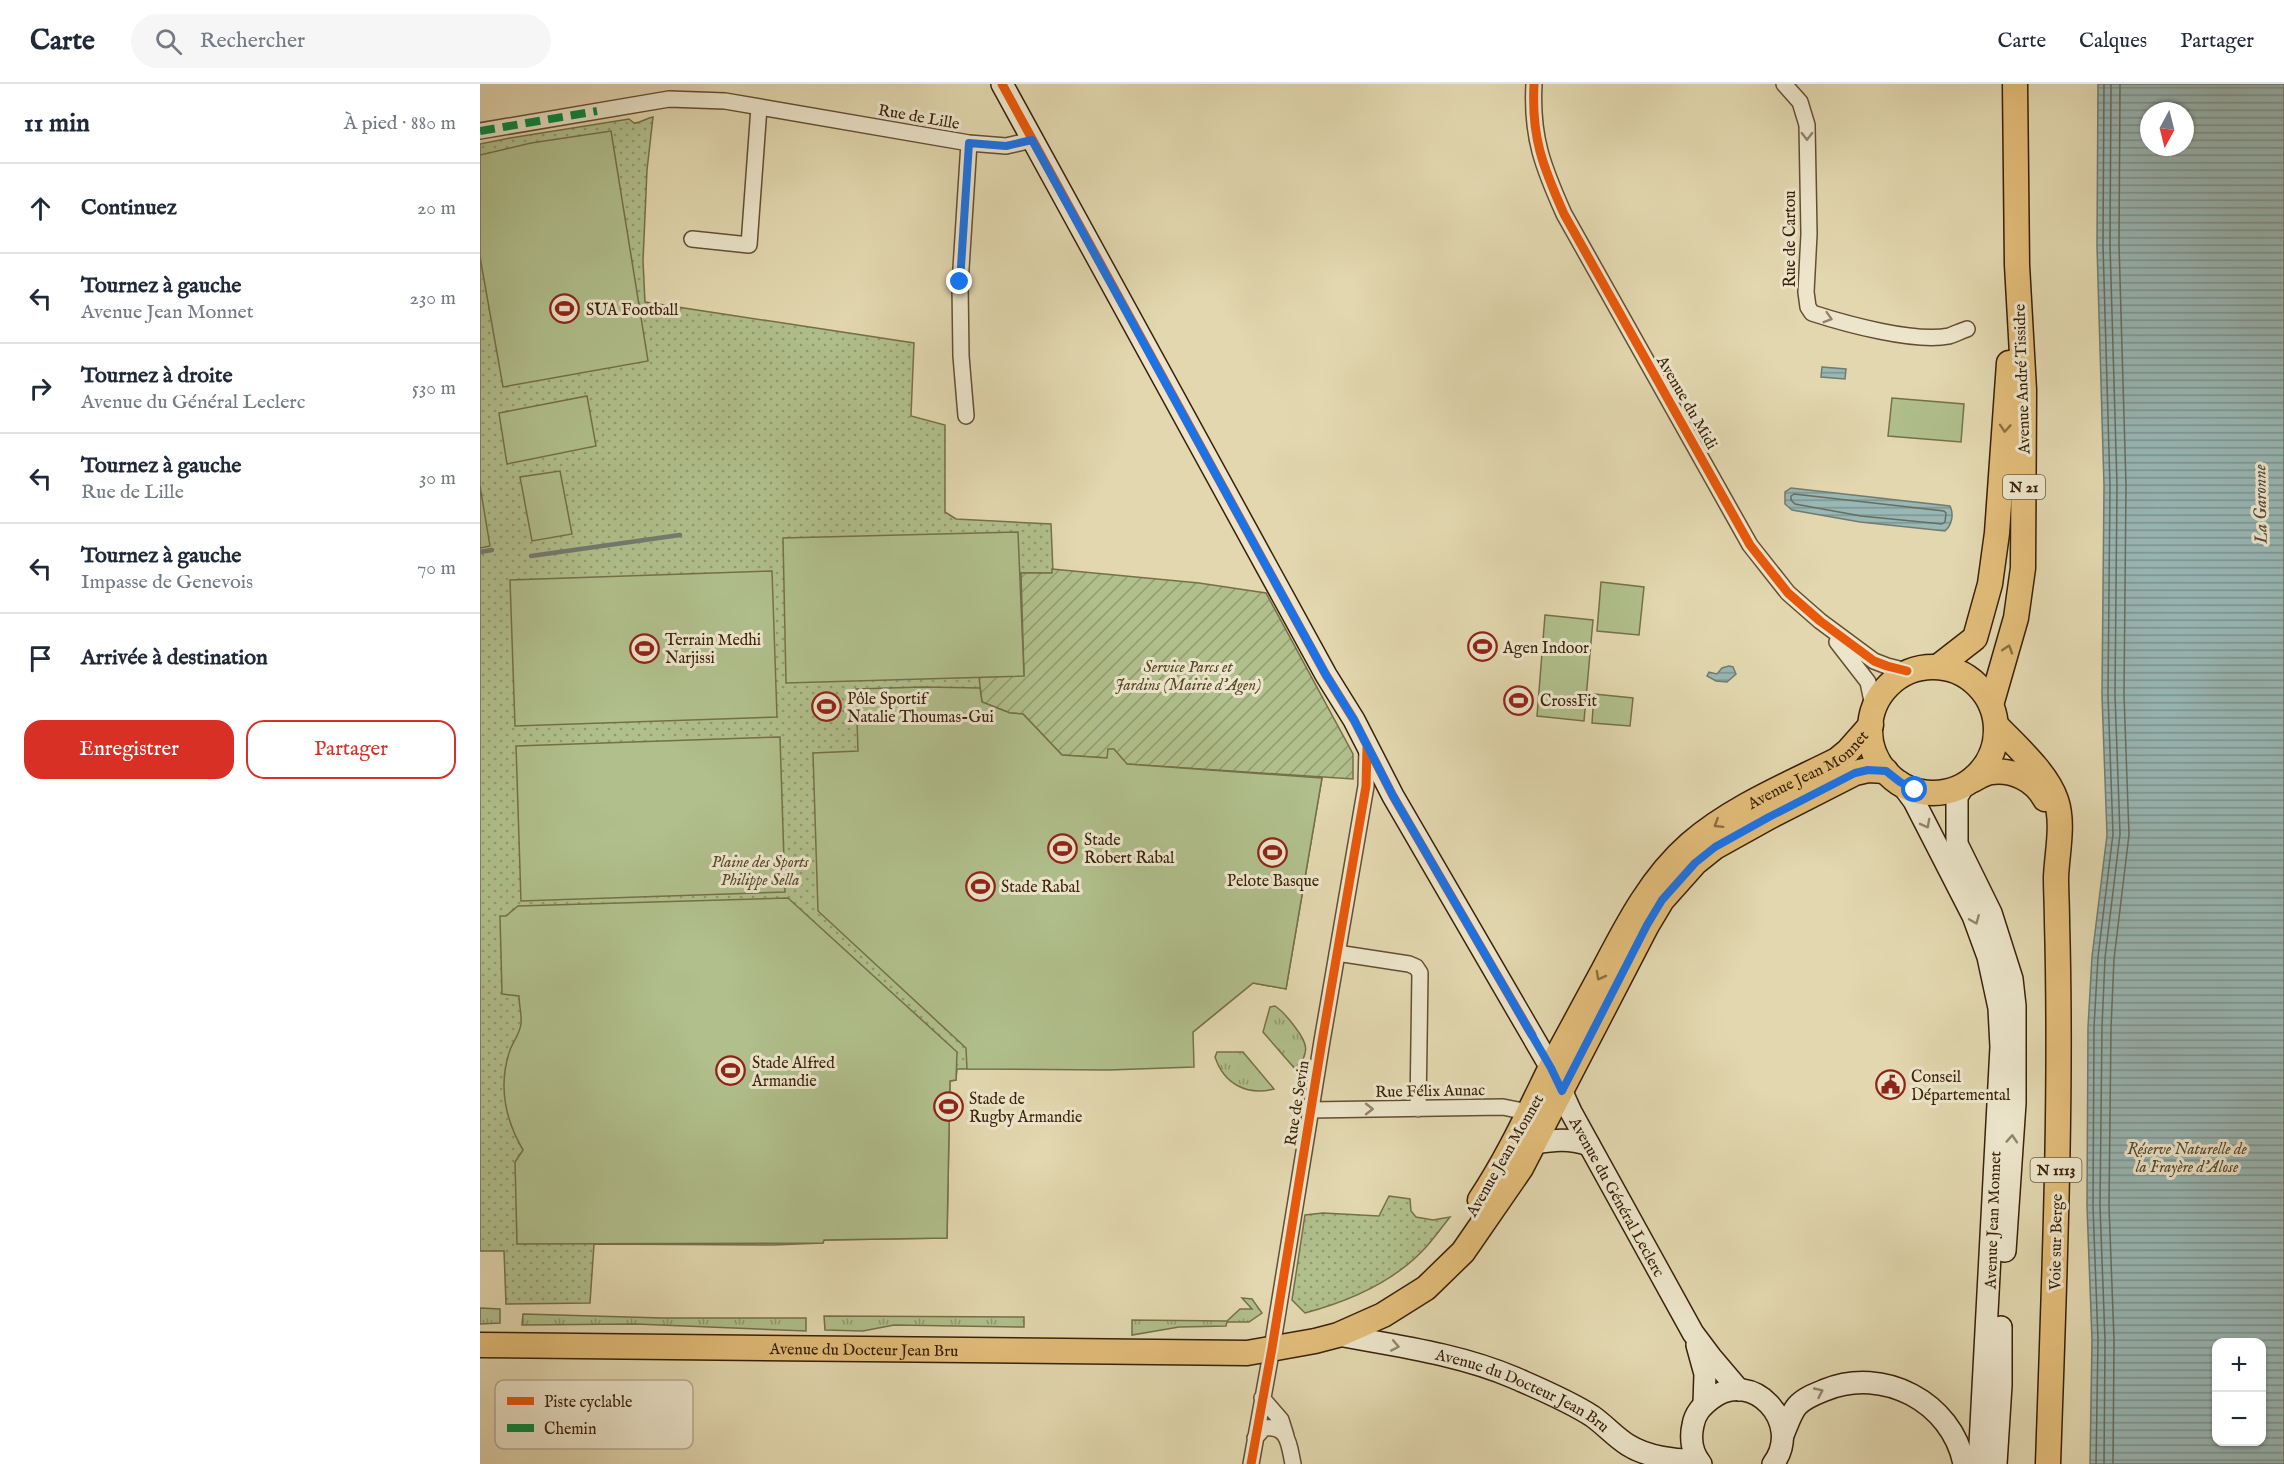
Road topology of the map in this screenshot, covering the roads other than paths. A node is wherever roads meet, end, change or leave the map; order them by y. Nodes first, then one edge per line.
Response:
1 (1002, 84) edge
2 (1534, 84) edge
3 (1784, 84) edge
4 (2015, 88) edge
5 (759, 107) junction
6 (480, 131) edge
7 (1032, 140) junction
8 (969, 143) junction
9 (692, 239) dead end
10 (2016, 265) junction
11 (1967, 329) dead end
12 (966, 416) dead end
13 (1820, 621) junction
14 (1939, 666) junction
15 (1907, 670) junction
16 (1994, 716) junction
17 (1872, 718) junction
18 (1368, 747) junction
19 (1893, 777) junction
20 (1969, 783) junction
21 (2056, 877) junction
22 (1336, 953) junction
23 (1551, 1068) junction
24 (1562, 1091) junction
25 (1418, 1109) junction
26 (1310, 1110) junction
27 (1540, 1115) junction
28 (1534, 1143) junction
29 (1589, 1145) junction
30 (2001, 1302) junction
31 (1693, 1333) junction
32 (1338, 1335) junction
33 (1273, 1341) junction
34 (480, 1345) edge
35 (1143, 1352) junction
36 (1247, 1353) joint
37 (1739, 1390) junction
38 (1262, 1398) junction
39 (1704, 1404) junction
40 (1783, 1435) junction
41 (1286, 1436) junction
42 (1255, 1438) junction
43 (1700, 1462) edge
44 (1251, 1464) edge
45 (1293, 1464) edge
46 (1773, 1464) edge
47 (1964, 1464) edge
48 (1979, 1464) edge
49 (1987, 1464) edge
50 (1996, 1464) edge
51 (2048, 1464) edge

1 - 7 street, Avenue du Général Leclerc
2 - 13 street, Avenue du Midi
3 -> 11 street, Rue de Cartou
4 - 10 main road, Avenue André Tissidre
5 - 6 street, Rue de Lille
5 - 8 street, Rue de Lille
5 - 9 street
7 - 8 street, Rue de Lille
7 - 18 street, Avenue du Général Leclerc
8 - 12 street
10 -> 14 main road, Avenue André Tissidre / N 21
16 -> 10 main road, Avenue André Tissidre / N 21
13 - 15 street, Avenue du Midi
13 - 17 street, Avenue du Midi
14 - 15 main road
14 - 16 main road
15 - 17 main road
16 - 20 main road
16 - 21 main road, N 1113
17 - 19 main road
17 -> 23 main road, Avenue Jean Monnet
18 - 22 street, Rue de Sevin
18 - 23 street, Avenue du Général Leclerc
19 - 20 main road
19 - 24 main road, Avenue Jean Monnet
19 -> 48 street, Avenue Jean Monnet
20 - 21 main road, N 1113
30 -> 20 street, Avenue Jean Monnet
21 - 51 main road, Voie sur Berge / N 1113
22 - 25 street
22 - 26 street, Rue de Sevin
23 - 24 street, Avenue du Général Leclerc
23 - 27 main road, Avenue Jean Monnet
24 - 27 main road, Avenue Jean Monnet
24 - 29 street, Avenue du Général Leclerc
26 -> 25 street, Rue Félix Aunac
25 - 27 street, Rue Félix Aunac
26 - 33 street, Rue de Sevin
27 - 28 main road, Avenue Jean Monnet
27 - 33 main road, Avenue Jean Monnet
28 - 29 street
28 - 32 main road, Avenue Jean Monnet
29 - 31 street, Avenue du Général Leclerc
30 - 49 street, Avenue Jean Monnet
30 - 50 street
31 - 37 street, Avenue du Général Leclerc
31 - 39 street, Avenue du Général Leclerc
32 - 33 main road, Avenue Jean Monnet
32 -> 43 street, Avenue du Docteur Jean Bru
33 - 35 main road, Avenue Jean Monnet
33 - 36 main road, Avenue Jean Monnet
33 - 38 street, Rue de Sevin
34 - 35 main road, Avenue du Docteur Jean Bru
35 - 36 main road, Avenue du Docteur Jean Bru
37 - 39 street
37 - 40 street
38 - 41 street
38 - 42 street, Rue de Sevin
39 - 43 street
40 - 46 street
40 -> 47 street
41 - 42 street
41 - 45 street
42 - 44 street, Rue de Sevin

